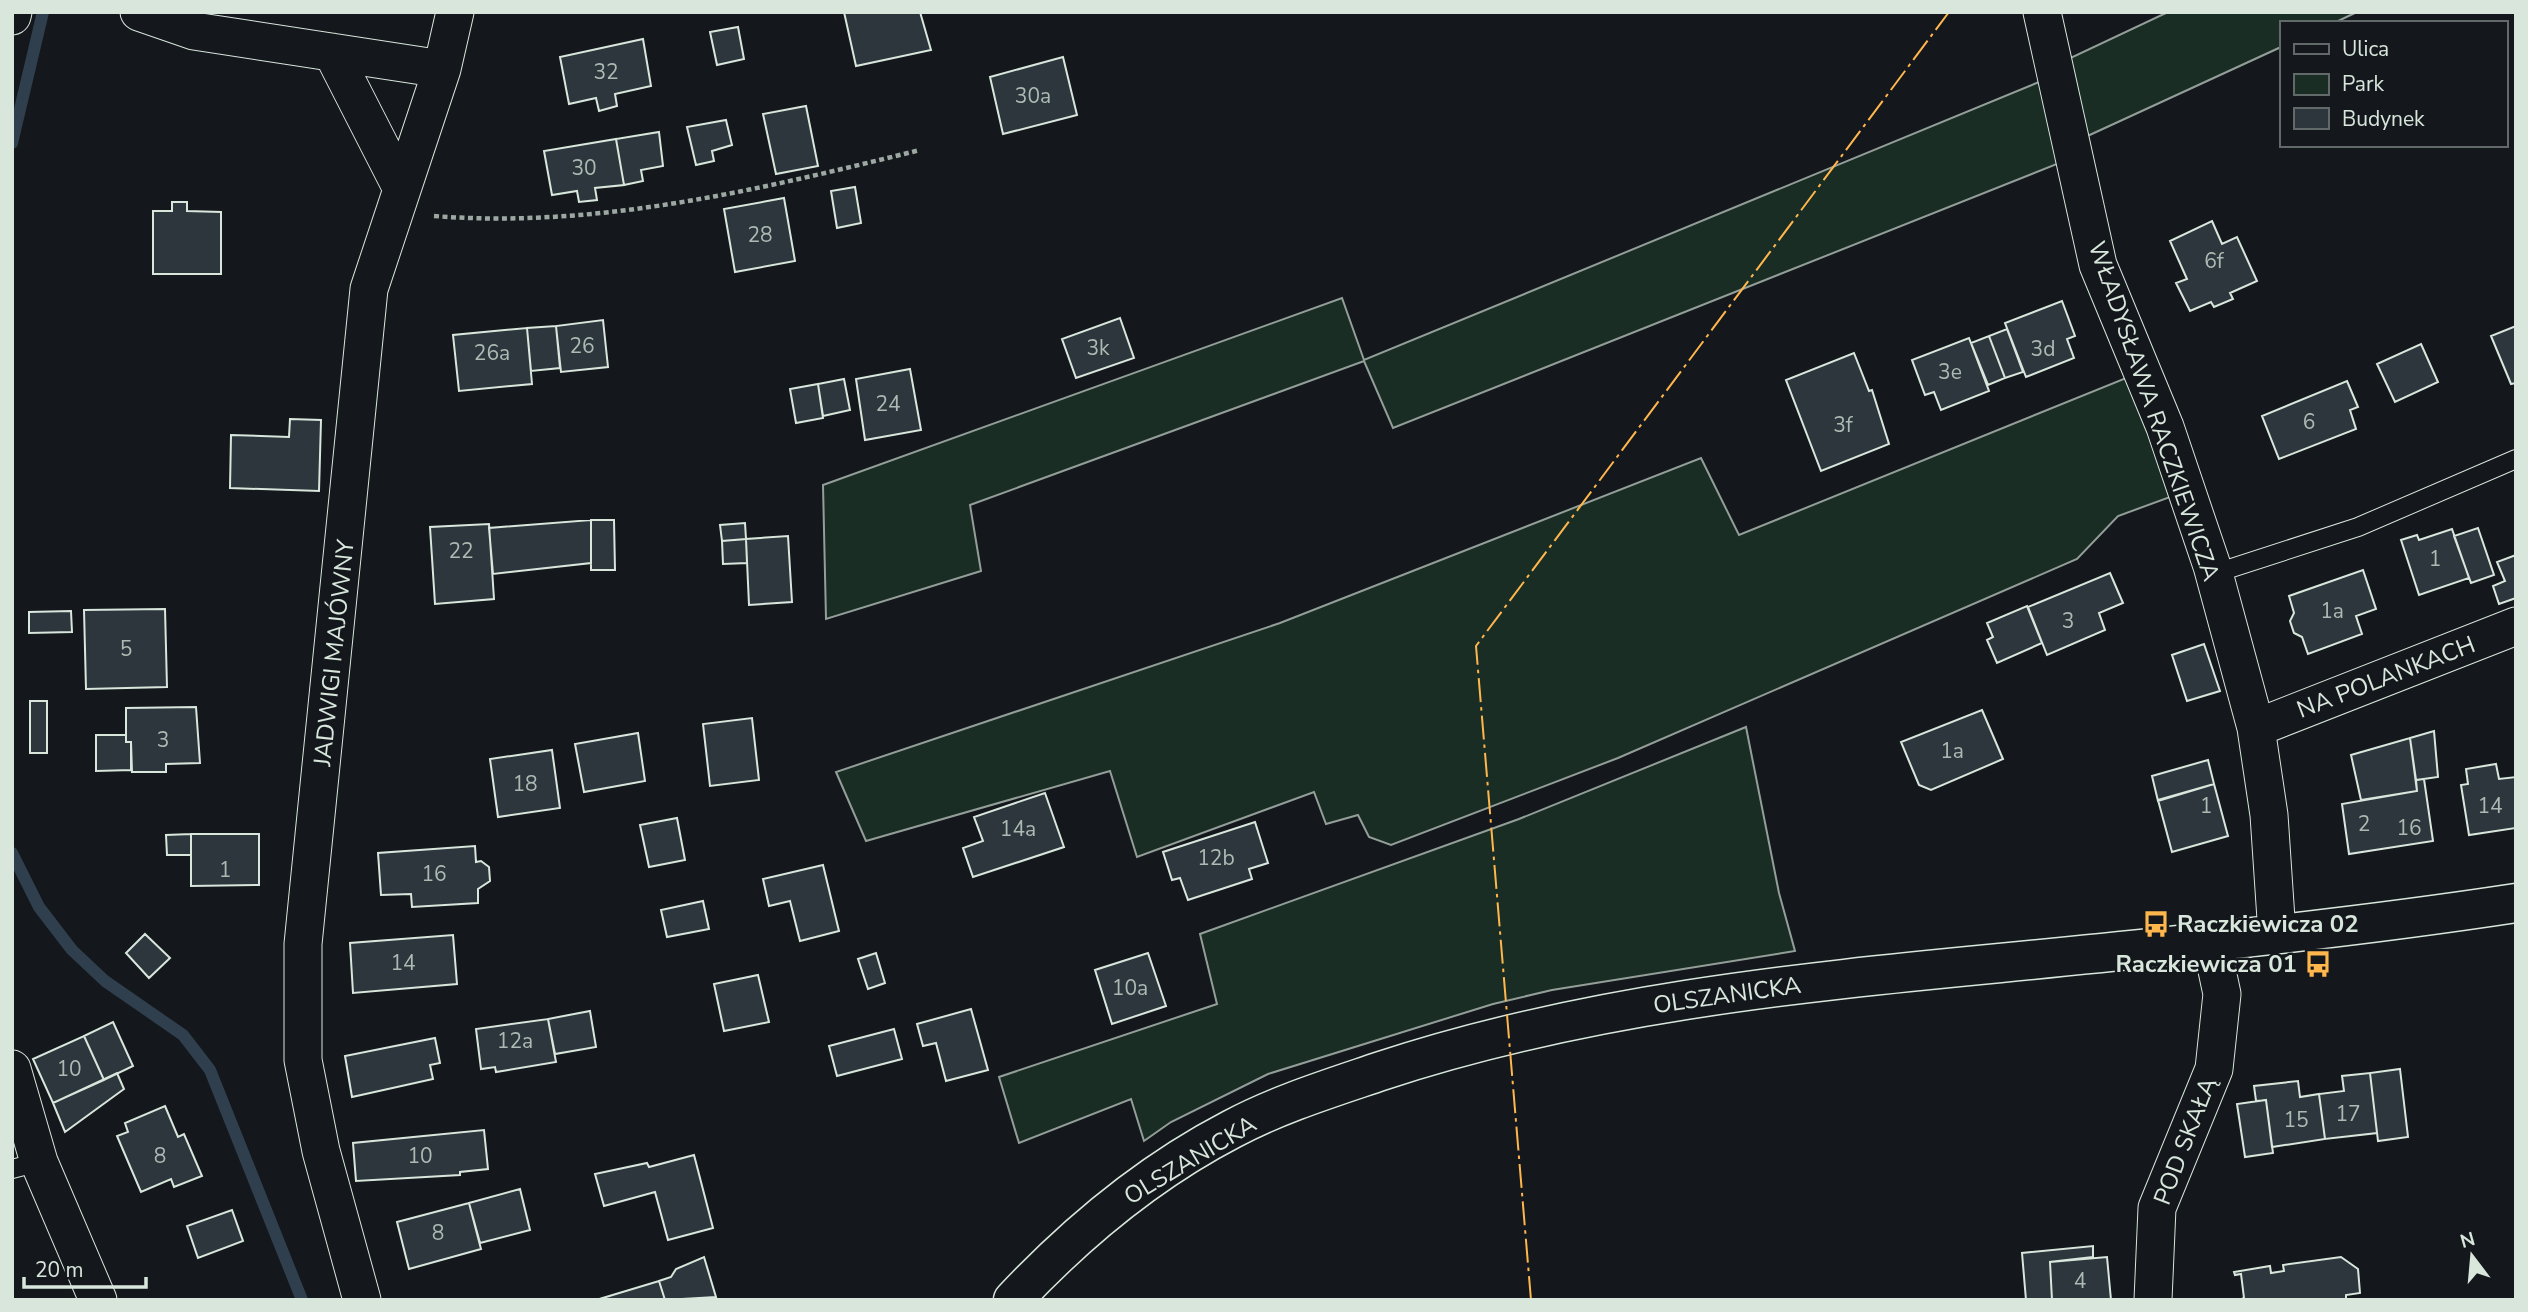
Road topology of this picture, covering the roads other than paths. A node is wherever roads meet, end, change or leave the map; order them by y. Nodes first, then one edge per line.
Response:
1 (139, 12) edge
2 (455, 12) edge
3 (2042, 12) edge
4 (332, 52) junction
5 (442, 69) junction
6 (398, 201) junction
7 (2516, 459) edge
8 (2213, 574) junction
9 (2516, 626) edge
10 (2256, 728) junction
11 (2516, 903) edge
12 (2277, 934) junction
13 (2211, 942) junction
14 (12, 1069) edge
15 (26, 1166) edge
16 (98, 1300) edge
17 (362, 1300) edge
18 (1013, 1300) edge
19 (2153, 1300) edge

1 - 4 street
2 - 5 street, JADWIGI MAJÓWNY
3 - 8 street, WŁADYSŁAWA RACZKIEWICZA
4 - 5 street
4 - 6 street
5 - 6 street, JADWIGI MAJÓWNY
6 - 17 street, JADWIGI MAJÓWNY
7 - 8 lane
8 - 10 street, WŁADYSŁAWA RACZKIEWICZA
9 - 10 street, NA POLANKACH
10 - 12 street, WŁADYSŁAWA RACZKIEWICZA
11 - 12 street, OLSZANICKA
12 - 13 street, OLSZANICKA
13 - 18 street, OLSZANICKA
13 - 19 street, POD SKAŁĄ
14 - 15 street
15 - 16 street

